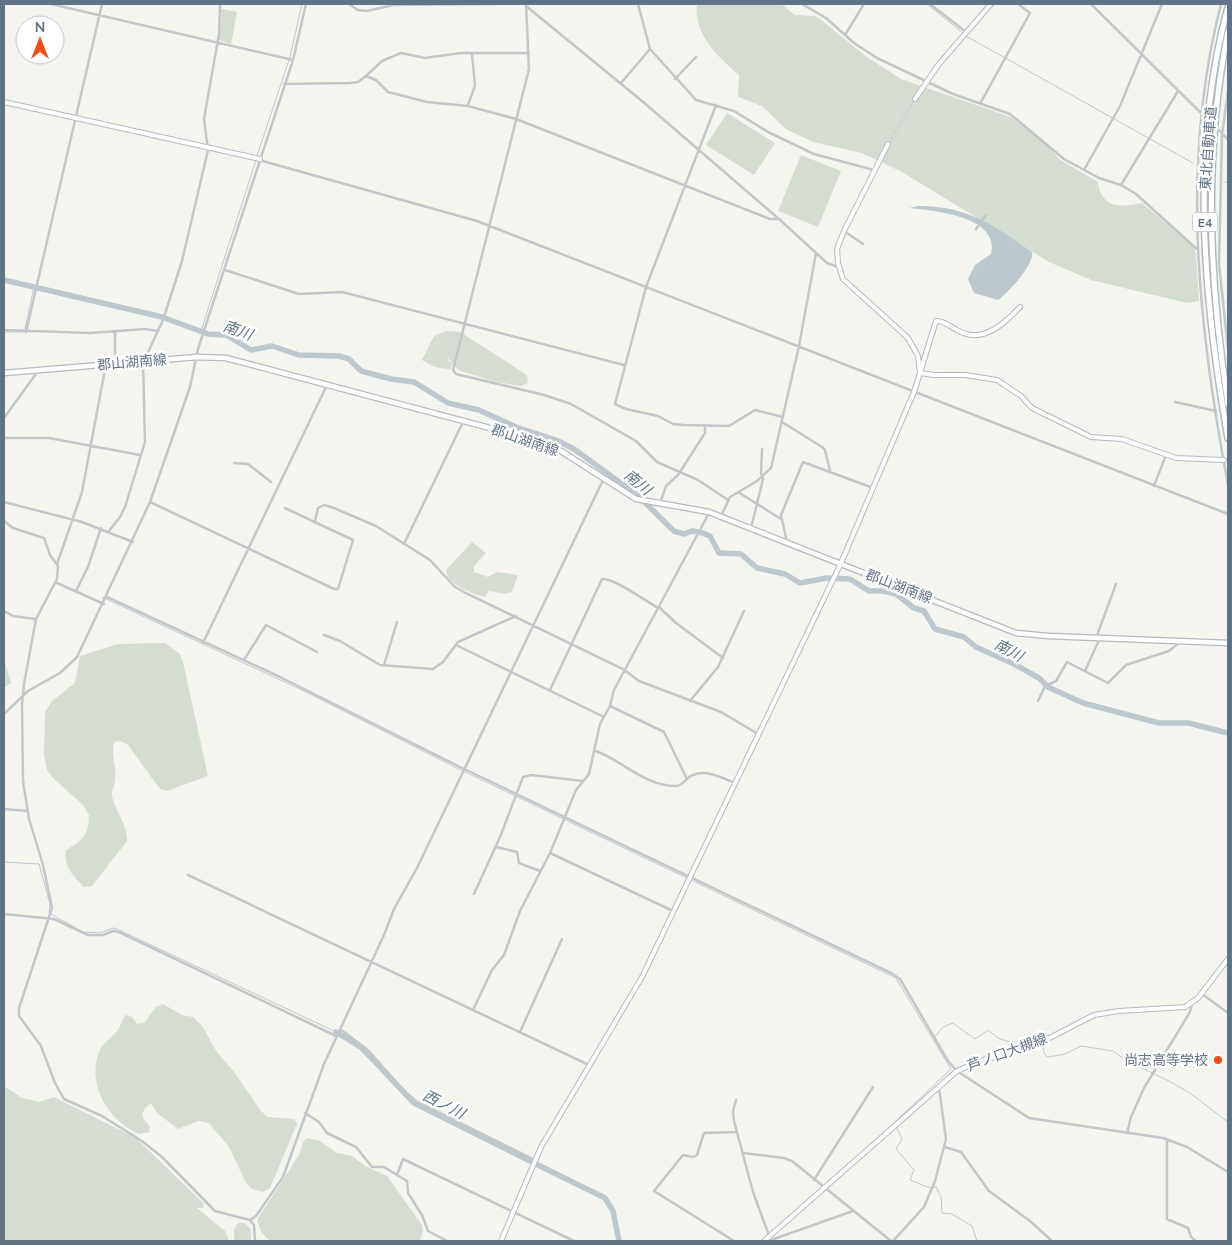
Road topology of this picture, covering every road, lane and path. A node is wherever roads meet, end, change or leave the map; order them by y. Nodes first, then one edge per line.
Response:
1 (51, 4) edge
2 (102, 4) edge
3 (220, 4) edge
4 (306, 4) edge
5 (349, 4) edge
6 (495, 4) edge
7 (638, 4) edge
8 (802, 4) edge
9 (864, 4) edge
10 (930, 4) edge
11 (991, 4) edge
12 (1018, 4) edge
13 (1091, 4) edge
14 (1162, 4) edge
15 (1221, 4) edge
16 (526, 5) edge
17 (1228, 7) edge
18 (99, 15) junction
19 (1228, 32) edge
20 (967, 33) junction
21 (845, 35) junction
22 (1227, 38) edge
23 (218, 42) junction
24 (650, 49) junction
25 (529, 53) junction
26 (1140, 53) junction
27 (472, 54) junction
28 (696, 57) dead end
29 (290, 59) junction
30 (366, 76) junction
31 (675, 80) junction
32 (926, 81) junction
33 (621, 83) junction
34 (284, 84) junction
35 (1178, 90) junction
36 (1228, 91) edge
37 (915, 99) tunnel mouth
38 (4, 102) edge
39 (981, 102) junction
40 (716, 105) junction
41 (468, 106) junction
42 (1200, 112) junction
43 (1205, 117) dead end
44 (75, 118) junction
45 (516, 119) junction
46 (1219, 130) dead end
47 (1222, 134) junction
48 (1228, 140) edge
49 (888, 144) tunnel mouth
50 (208, 146) junction
51 (698, 149) junction
52 (260, 159) junction
53 (874, 170) junction
54 (1084, 170) junction
55 (685, 185) junction
56 (1121, 185) junction
57 (986, 215) dead end
58 (779, 219) junction
59 (488, 225) junction
60 (976, 229) dead end
61 (844, 231) junction
62 (863, 244) dead end
63 (1198, 250) junction
64 (816, 253) junction
65 (838, 267) junction
66 (225, 270) junction
67 (646, 287) junction
68 (1020, 307) dead end
69 (1202, 308) junction
70 (1206, 308) tunnel mouth
71 (1223, 310) junction
72 (1228, 316) edge
73 (463, 324) junction
74 (4, 330) edge
75 (158, 330) junction
76 (115, 331) junction
77 (26, 332) junction
78 (799, 346) junction
79 (1228, 349) edge
80 (197, 357) junction
81 (144, 361) junction
82 (106, 364) junction
83 (115, 364) junction
84 (624, 365) junction
85 (38, 370) junction
86 (4, 372) edge
87 (920, 373) junction
88 (327, 385) junction
89 (914, 392) junction
90 (1175, 402) dead end
91 (1228, 404) edge
92 (1216, 411) junction
93 (783, 416) junction
94 (4, 418) edge
95 (463, 420) junction
96 (782, 422) junction
97 (705, 425) junction
98 (4, 438) edge
99 (1228, 438) edge
100 (92, 446) junction
101 (762, 449) dead end
102 (140, 454) junction
103 (1166, 455) junction
104 (1224, 460) junction
105 (234, 463) dead end
106 (830, 472) junction
107 (680, 473) junction
108 (763, 476) junction
109 (604, 478) junction
110 (271, 482) dead end
111 (1228, 485) edge
112 (1154, 486) junction
113 (872, 488) junction
114 (738, 492) junction
115 (728, 500) junction
116 (4, 502) edge
117 (150, 502) junction
118 (758, 502) junction
119 (660, 503) junction
120 (285, 508) dead end
121 (710, 512) junction
122 (1228, 514) edge
123 (721, 516) junction
124 (781, 519) junction
125 (72, 520) junction
126 (4, 521) edge
127 (315, 521) junction
128 (101, 528) junction
129 (751, 528) junction
130 (109, 531) junction
131 (133, 542) junction
132 (787, 542) junction
133 (404, 544) junction
134 (249, 550) junction
135 (841, 563) junction
136 (57, 564) junction
137 (57, 582) junction
138 (1116, 584) dead end
139 (76, 591) junction
140 (107, 596) junction
141 (104, 604) junction
142 (659, 608) junction
143 (4, 611) edge
144 (744, 612) dead end
145 (516, 616) junction
146 (36, 619) junction
147 (397, 622) dead end
148 (534, 625) junction
149 (324, 635) dead end
150 (1098, 638) junction
151 (1181, 641) junction
152 (203, 643) junction
153 (571, 643) junction
154 (1228, 643) edge
155 (456, 645) junction
156 (317, 652) dead end
157 (723, 658) junction
158 (244, 660) junction
159 (384, 665) junction
160 (625, 671) junction
161 (1085, 671) junction
162 (511, 672) junction
163 (550, 690) junction
164 (22, 697) junction
165 (690, 701) junction
166 (1038, 701) dead end
167 (610, 706) junction
168 (4, 714) edge
169 (604, 717) junction
170 (758, 734) junction
171 (596, 751) junction
172 (464, 769) junction
173 (687, 779) junction
174 (583, 782) junction
175 (735, 783) junction
176 (517, 794) junction
177 (4, 809) edge
178 (28, 811) junction
179 (565, 817) junction
180 (496, 847) junction
181 (550, 852) junction
182 (540, 871) junction
183 (188, 875) dead end
184 (690, 877) junction
185 (474, 894) dead end
186 (673, 911) junction
187 (4, 914) edge
188 (49, 919) junction
189 (562, 939) dead end
190 (1228, 960) edge
191 (372, 961) junction
192 (1202, 994) junction
193 (1192, 1004) junction
194 (473, 1010) junction
195 (1228, 1013) edge
196 (520, 1032) junction
197 (338, 1033) junction
198 (589, 1065) junction
199 (957, 1071) junction
200 (939, 1086) junction
201 (873, 1087) dead end
202 (736, 1100) dead end
203 (305, 1113) junction
204 (737, 1132) junction
205 (1128, 1133) junction
206 (1167, 1140) junction
207 (945, 1147) junction
208 (743, 1153) junction
209 (535, 1160) junction
210 (1228, 1172) edge
211 (397, 1175) junction
212 (814, 1180) junction
213 (823, 1188) junction
214 (853, 1211) junction
215 (513, 1212) junction
216 (250, 1220) junction
217 (771, 1239) edge
218 (255, 1241) edge
219 (447, 1241) edge
220 (501, 1241) edge
221 (574, 1241) edge
222 (734, 1241) edge
223 (764, 1241) edge
224 (892, 1241) edge
225 (1052, 1241) edge
226 (1196, 1241) edge

1 - 18 street
2 - 18 street
3 - 23 street
4 - 29 street
5 - 6 street
7 - 24 street
8 - 21 street
9 - 21 street
10 - 20 street
11 - 20 street
12 - 39 street
13 - 26 street
14 - 26 street
15 - 42 street
16 - 25 street
16 - 33 street
17 - 99 highway, 東北自動車道 / E4
18 - 23 street
18 - 44 street
19 - 22 highway, 東北自動車道 / E4
20 - 32 street
21 - 32 street
22 - 91 highway, 東北自動車道 / E4
23 - 29 street
23 - 50 street
24 - 31 street
24 - 33 street
25 - 27 street
25 - 45 street
26 - 35 street
26 - 54 street
27 - 30 street
27 - 41 street
28 - 31 street
29 - 34 street
30 - 34 street
30 - 41 street
31 - 40 street
32 - 37 street
32 - 39 street
33 - 51 street
34 - 52 street
35 - 42 street
35 - 56 street
36 - 47 street
38 - 44 street
39 - 54 street
40 - 51 street
40 - 53 street
41 - 45 street
42 - 43 street
42 - 63 street
44 - 50 street
44 - 77 street
45 - 55 street
45 - 59 street
46 - 47 street
47 - 48 street
47 - 71 street
49 - 53 street
50 - 52 street
50 - 75 street
51 - 55 street
51 - 58 street
52 - 59 street
52 - 66 street
53 - 61 street
54 - 56 street
55 - 58 street
55 - 67 street
56 - 63 street
57 - 60 street
58 - 64 street
59 - 67 street
59 - 73 street
61 - 62 street
61 - 65 street
63 - 69 street
64 - 65 street
64 - 78 street
65 - 87 street
66 - 73 street
66 - 80 street
67 - 78 street
67 - 84 street
68 - 87 street
69 - 70 street
69 - 92 street
71 - 72 street
71 - 79 street
73 - 84 street
73 - 107 street
74 - 77 street
75 - 76 street
75 - 81 street
76 - 77 street
76 - 83 street
78 - 89 street
78 - 93 street
80 - 81 main road, 郡山湖南線
80 - 88 main road, 郡山湖南線
80 - 117 street
81 - 83 main road, 郡山湖南線
81 - 102 street
82 - 83 main road, 郡山湖南線
82 - 85 main road, 郡山湖南線
82 - 100 street
84 - 97 street
85 - 86 main road, 郡山湖南線
85 - 94 street
87 - 89 street
87 - 103 street
88 - 95 main road, 郡山湖南線
88 - 134 street
89 - 112 street
89 - 113 street
90 - 92 street
92 - 104 street
93 - 96 street
93 - 97 street
95 - 109 main road, 郡山湖南線
95 - 133 street
96 - 106 street
96 - 108 street
97 - 107 street
98 - 100 street
100 - 102 street
100 - 125 street
101 - 108 street
102 - 130 street
103 - 104 street
103 - 112 street
104 - 111 street
105 - 110 street
106 - 113 street
106 - 124 street
107 - 115 street
107 - 119 street
108 - 114 street
108 - 118 street
109 - 119 main road, 郡山湖南線
109 - 148 street
112 - 122 street
113 - 135 street
114 - 115 street
114 - 118 street
115 - 123 street
116 - 125 street
117 - 131 street
117 - 134 street
118 - 124 street
118 - 129 street
119 - 121 main road, 郡山湖南線
120 - 127 street
121 - 123 main road, 郡山湖南線
121 - 142 street
123 - 129 main road, 郡山湖南線
124 - 132 street
125 - 128 street
125 - 136 street
126 - 136 street
127 - 133 street
127 - 134 street
128 - 130 street
128 - 139 street
129 - 132 main road, 郡山湖南線
130 - 131 street
131 - 140 street
132 - 135 main road, 郡山湖南線
133 - 145 street
134 - 152 street
135 - 150 main road, 郡山湖南線
135 - 170 street
136 - 137 street
137 - 139 street
137 - 146 street
138 - 150 street
139 - 141 street
140 - 141 street
140 - 152 street
141 - 164 street
142 - 153 street
142 - 157 street
142 - 160 street
143 - 146 street
144 - 157 street
145 - 148 street
145 - 155 street
146 - 164 street
147 - 159 street
148 - 153 street
148 - 162 street
149 - 159 street
150 - 151 main road, 郡山湖南線
150 - 161 street
151 - 154 main road, 郡山湖南線
151 - 161 street
152 - 158 street
153 - 160 street
153 - 163 street
155 - 159 street
155 - 162 street
156 - 158 street
157 - 165 street
158 - 172 street
160 - 165 street
160 - 167 street
161 - 166 street
162 - 163 street
162 - 172 street
163 - 169 street
164 - 168 street
164 - 178 street
165 - 170 street
167 - 169 street
167 - 173 street
169 - 171 street
170 - 175 street
171 - 173 street
171 - 174 street
172 - 176 street
172 - 191 street
173 - 175 street
174 - 176 street
174 - 179 street
175 - 184 street
176 - 179 street
176 - 180 street
177 - 178 street
178 - 188 street
179 - 181 street
179 - 184 street
180 - 182 street
180 - 185 street
181 - 182 street
181 - 186 street
182 - 194 street
183 - 191 street
184 - 186 street
184 - 199 street
186 - 198 street
187 - 188 street
188 - 197 street
188 - 216 street
189 - 196 street
190 - 192 street
191 - 194 street
191 - 197 street
192 - 193 street
192 - 195 street
193 - 199 street, 芦ノ口大槻線
193 - 205 street
194 - 196 street
196 - 198 street
197 - 203 street
197 - 209 street
198 - 209 street
199 - 200 street, 芦ノ口大槻線
199 - 205 street
200 - 207 street
200 - 213 street, 芦ノ口大槻線
201 - 212 street
202 - 204 street
203 - 211 street
203 - 216 street
204 - 208 street
204 - 222 street
205 - 206 street
206 - 210 street
206 - 226 street
207 - 224 street
207 - 225 street
208 - 212 street
208 - 217 street
209 - 215 street
211 - 215 street
211 - 219 street
212 - 213 street
213 - 214 street
213 - 217 street, 芦ノ口大槻線
214 - 217 street
214 - 224 street
215 - 220 street
215 - 221 street
216 - 218 street
217 - 223 street, 芦ノ口大槻線

